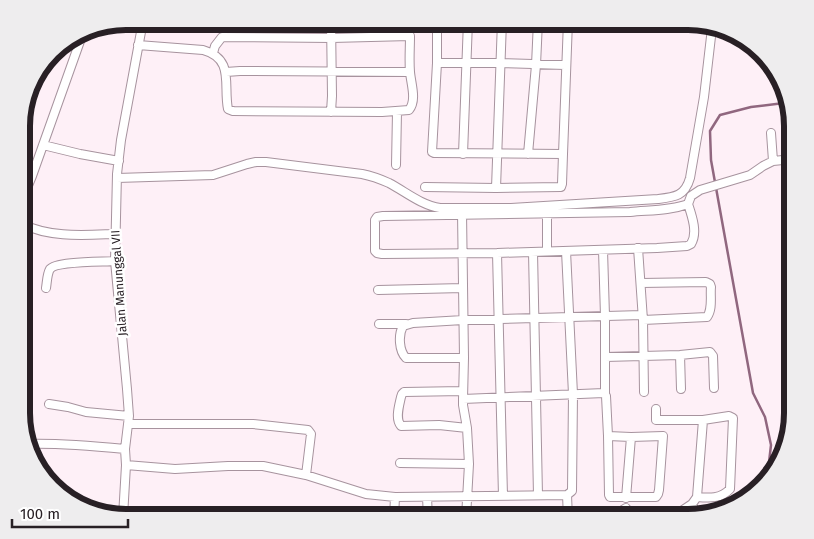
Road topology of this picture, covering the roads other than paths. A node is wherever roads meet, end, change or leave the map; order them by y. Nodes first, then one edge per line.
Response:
1 (141, 30) edge
2 (332, 30) edge
3 (437, 30) edge
4 (468, 30) edge
5 (502, 30) edge
6 (538, 30) edge
7 (567, 30) edge
8 (711, 33) edge
9 (332, 38) junction
10 (80, 42) edge
11 (138, 45) junction
12 (213, 53) junction
13 (437, 63) junction
14 (466, 63) junction
15 (500, 63) junction
16 (536, 65) junction
17 (565, 65) junction
18 (226, 72) junction
19 (331, 72) junction
20 (410, 72) junction
21 (331, 112) junction
22 (397, 112) junction
23 (772, 133) dead end
24 (43, 145) junction
25 (496, 153) junction
26 (463, 154) junction
27 (528, 154) junction
28 (563, 154) junction
29 (784, 159) edge
30 (773, 160) junction
31 (119, 161) junction
32 (396, 166) dead end
33 (117, 178) junction
34 (30, 181) edge
35 (425, 187) dead end
36 (496, 188) junction
37 (688, 204) junction
38 (462, 211) junction
39 (546, 213) junction
40 (30, 228) edge
41 (115, 234) junction
42 (638, 248) junction
43 (603, 250) junction
44 (547, 251) junction
45 (566, 251) junction
46 (533, 252) junction
47 (462, 253) junction
48 (498, 253) junction
49 (115, 261) junction
50 (641, 283) junction
51 (46, 288) dead end
52 (463, 288) junction
53 (378, 290) dead end
54 (605, 316) junction
55 (568, 317) junction
56 (534, 318) junction
57 (642, 318) junction
58 (498, 319) junction
59 (464, 320) junction
60 (379, 324) dead end
61 (406, 324) junction
62 (680, 355) junction
63 (643, 356) junction
64 (605, 357) junction
65 (464, 358) junction
66 (714, 388) dead end
67 (681, 390) dead end
68 (644, 392) dead end
69 (573, 394) junction
70 (605, 394) junction
71 (463, 395) junction
72 (536, 396) junction
73 (500, 398) junction
74 (49, 404) dead end
75 (656, 409) dead end
76 (128, 420) junction
77 (703, 420) junction
78 (467, 428) junction
79 (608, 436) junction
80 (631, 437) junction
81 (35, 444) edge
82 (125, 449) junction
83 (400, 463) dead end
84 (469, 464) junction
85 (126, 465) junction
86 (306, 475) junction
87 (567, 495) junction
88 (503, 496) junction
89 (538, 496) junction
90 (395, 497) junction
91 (427, 497) junction
92 (467, 497) junction
93 (626, 498) junction
94 (695, 500) junction
95 (123, 509) edge
96 (394, 509) edge
97 (428, 509) edge
98 (466, 509) edge
99 (568, 509) edge
100 (683, 509) edge
101 (696, 509) edge

1 - 11 street, Jalan Manunggal VII
2 - 9 street
3 - 13 street
4 - 14 street
5 - 15 street
6 - 16 street
7 - 17 street
8 - 38 street
9 - 12 street
9 - 19 street
9 - 20 street
10 - 24 street
11 - 12 street
11 - 31 street, Jalan Manunggal VII
12 - 18 street
13 - 14 street
13 - 26 street
14 - 15 street
14 - 26 street
15 - 16 street
15 - 25 street
16 - 17 street
16 - 27 street
17 - 28 street
18 - 19 street
18 - 21 street
19 - 20 street
19 - 21 street
20 - 22 street
21 - 22 street
22 - 32 street
23 - 30 street
24 - 31 street
24 - 34 street
25 - 26 street
25 - 27 street
25 - 36 street
27 - 28 street
28 - 36 street
29 - 30 street
30 - 37 street
31 - 33 street, Jalan Manunggal VII
33 - 38 street
33 - 41 street, Jalan Manunggal VII
35 - 36 street
37 - 39 street
37 - 42 street
38 - 39 street
38 - 47 street
38 - 47 street
39 - 44 street
40 - 41 street
41 - 49 street, Jalan Manunggal VII
42 - 43 street
42 - 50 street
43 - 45 street
43 - 54 street
44 - 45 street
44 - 46 street
45 - 55 street
46 - 48 street
46 - 56 street
47 - 48 street
47 - 52 street
48 - 58 street
49 - 51 street
49 - 76 street, Jalan Manunggal VII
50 - 57 street
50 - 57 street
52 - 53 street
52 - 59 street
54 - 55 street
54 - 57 street
54 - 64 street
55 - 56 street
55 - 69 street
56 - 58 street
56 - 72 street
57 - 63 street
58 - 59 street
58 - 73 street
59 - 61 street
59 - 65 street
60 - 61 street
61 - 65 street
62 - 63 street
62 - 66 street
62 - 67 street
63 - 64 street
63 - 68 street
64 - 70 street
65 - 71 street
69 - 70 street
69 - 72 street
69 - 87 street
70 - 79 street
71 - 73 street
71 - 78 street
71 - 78 street
72 - 73 street
72 - 89 street
73 - 88 street
74 - 76 street
75 - 77 street
76 - 82 street, Jalan Manunggal VII
76 - 86 street
77 - 94 street
77 - 94 street
78 - 84 street
79 - 80 street
79 - 93 street
80 - 93 street
80 - 93 street
81 - 82 street
82 - 85 street, Jalan Manunggal VII
83 - 84 street
84 - 92 street
85 - 86 street
85 - 95 street, Jalan Manunggal VII
86 - 90 street
87 - 89 street
87 - 99 street
88 - 89 street
88 - 92 street
90 - 91 street
90 - 96 street
91 - 92 street
91 - 97 street
92 - 98 street
94 - 100 street
94 - 101 street

